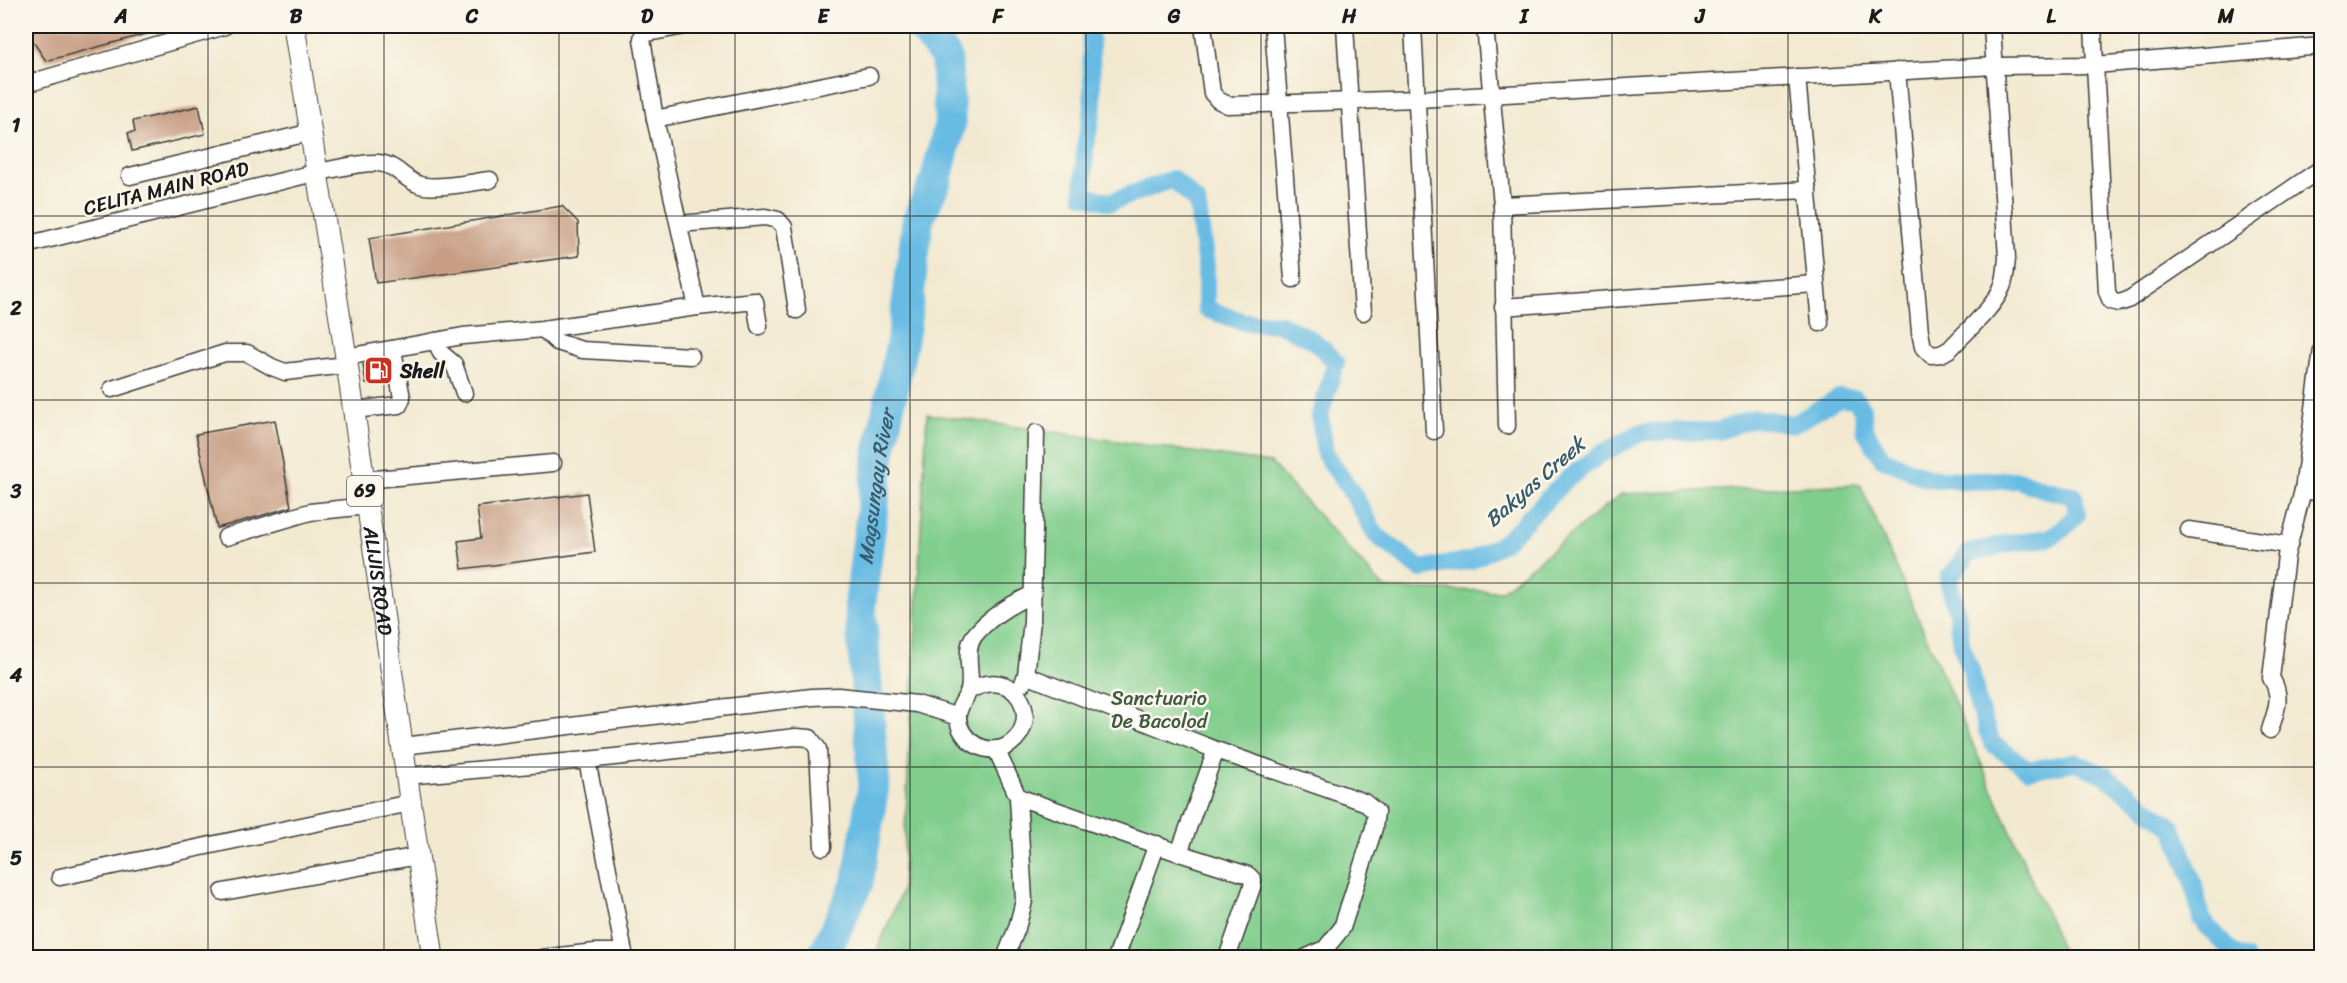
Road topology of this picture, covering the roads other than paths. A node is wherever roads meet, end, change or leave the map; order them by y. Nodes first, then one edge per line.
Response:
1 (225, 26) edge
2 (294, 26) edge
3 (684, 26) edge
4 (1203, 26) edge
5 (1273, 26) edge
6 (1344, 26) edge
7 (1413, 26) edge
8 (1485, 26) edge
9 (1992, 26) edge
10 (2093, 26) edge
11 (2322, 46) edge
12 (2095, 65) junction
13 (1994, 66) junction
14 (1897, 71) junction
15 (869, 76) dead end
16 (1797, 77) junction
17 (26, 84) edge
18 (1491, 94) junction
19 (1418, 99) junction
20 (1349, 102) junction
21 (1278, 103) junction
22 (655, 119) junction
23 (312, 132) junction
24 (2322, 168) edge
25 (318, 172) junction
26 (130, 176) dead end
27 (490, 180) dead end
28 (1808, 190) junction
29 (1502, 205) junction
30 (679, 224) junction
31 (26, 245) edge
32 (1293, 279) dead end
33 (1815, 284) junction
34 (1503, 306) junction
35 (697, 307) junction
36 (797, 310) dead end
37 (1364, 312) dead end
38 (1820, 322) dead end
39 (759, 326) dead end
40 (543, 329) junction
41 (436, 340) junction
42 (2322, 348) edge
43 (393, 350) junction
44 (691, 356) dead end
45 (346, 361) junction
46 (112, 389) dead end
47 (464, 393) dead end
48 (353, 410) junction
49 (1507, 426) dead end
50 (1434, 431) dead end
51 (1036, 433) dead end
52 (553, 463) dead end
53 (364, 480) junction
54 (2303, 490) junction
55 (2322, 493) edge
56 (367, 506) junction
57 (2189, 530) dead end
58 (226, 537) dead end
59 (2289, 545) junction
60 (1033, 594) junction
61 (1026, 675) junction
62 (969, 692) junction
63 (1018, 696) junction
64 (958, 717) junction
65 (2271, 730) dead end
66 (403, 747) junction
67 (996, 749) junction
68 (1216, 750) junction
69 (587, 760) junction
70 (406, 776) junction
71 (1018, 796) junction
72 (410, 803) junction
73 (1157, 844) junction
74 (823, 847) dead end
75 (1179, 853) junction
76 (418, 856) junction
77 (60, 877) dead end
78 (223, 892) dead end
79 (624, 955) edge
80 (1315, 956) edge
81 (433, 957) edge
82 (542, 957) edge
83 (1005, 957) edge
84 (1116, 957) edge
85 (1227, 957) edge

1 - 17 street
2 - 23 main road, ALIJIS ROAD / 69
3 - 22 street
4 - 21 street
5 - 21 street
6 - 20 street
7 - 19 street
8 - 18 street
9 - 13 street
10 - 12 street
11 - 12 street
12 - 13 street
12 - 24 street
13 - 14 street
13 - 14 street
14 - 16 street
15 - 22 street
16 - 18 street
16 - 28 street
18 - 19 street
18 - 29 street
19 - 20 street
19 - 50 street
20 - 21 street
20 - 37 street
21 - 32 street
22 - 30 street
23 - 25 main road, ALIJIS ROAD / 69
23 - 26 street
25 - 27 street, CELITA MAIN ROAD
25 - 31 street, CELITA MAIN ROAD
25 - 45 main road, ALIJIS ROAD / 69
28 - 29 street
28 - 33 street
29 - 34 street
30 - 35 street
30 - 36 street
33 - 34 street
33 - 38 street
34 - 49 street
35 - 39 street
35 - 40 street
40 - 41 street
40 - 44 street
41 - 43 street
41 - 47 street
42 - 54 street
43 - 45 street
43 - 48 street
45 - 46 street
45 - 48 main road, ALIJIS ROAD / 69
48 - 53 main road, ALIJIS ROAD / 69
51 - 60 street
52 - 53 street
53 - 56 main road, ALIJIS ROAD / 69
54 - 55 street
54 - 59 street
56 - 58 street
56 - 66 main road, ALIJIS ROAD / 69
57 - 59 street
59 - 65 street
60 - 61 street
60 - 62 street
61 - 63 street
61 - 68 street
62 - 63 street
62 - 64 street
63 - 67 street
64 - 66 street
64 - 67 street
66 - 70 main road, ALIJIS ROAD / 69
67 - 71 street
68 - 75 street
68 - 80 street
69 - 70 street
69 - 74 street
69 - 79 street
70 - 72 main road, ALIJIS ROAD / 69
71 - 73 street
71 - 83 street
72 - 76 main road, ALIJIS ROAD / 69
72 - 77 street
73 - 75 street
73 - 84 street
75 - 85 street
76 - 78 street
76 - 81 main road, ALIJIS ROAD / 69
79 - 82 street

